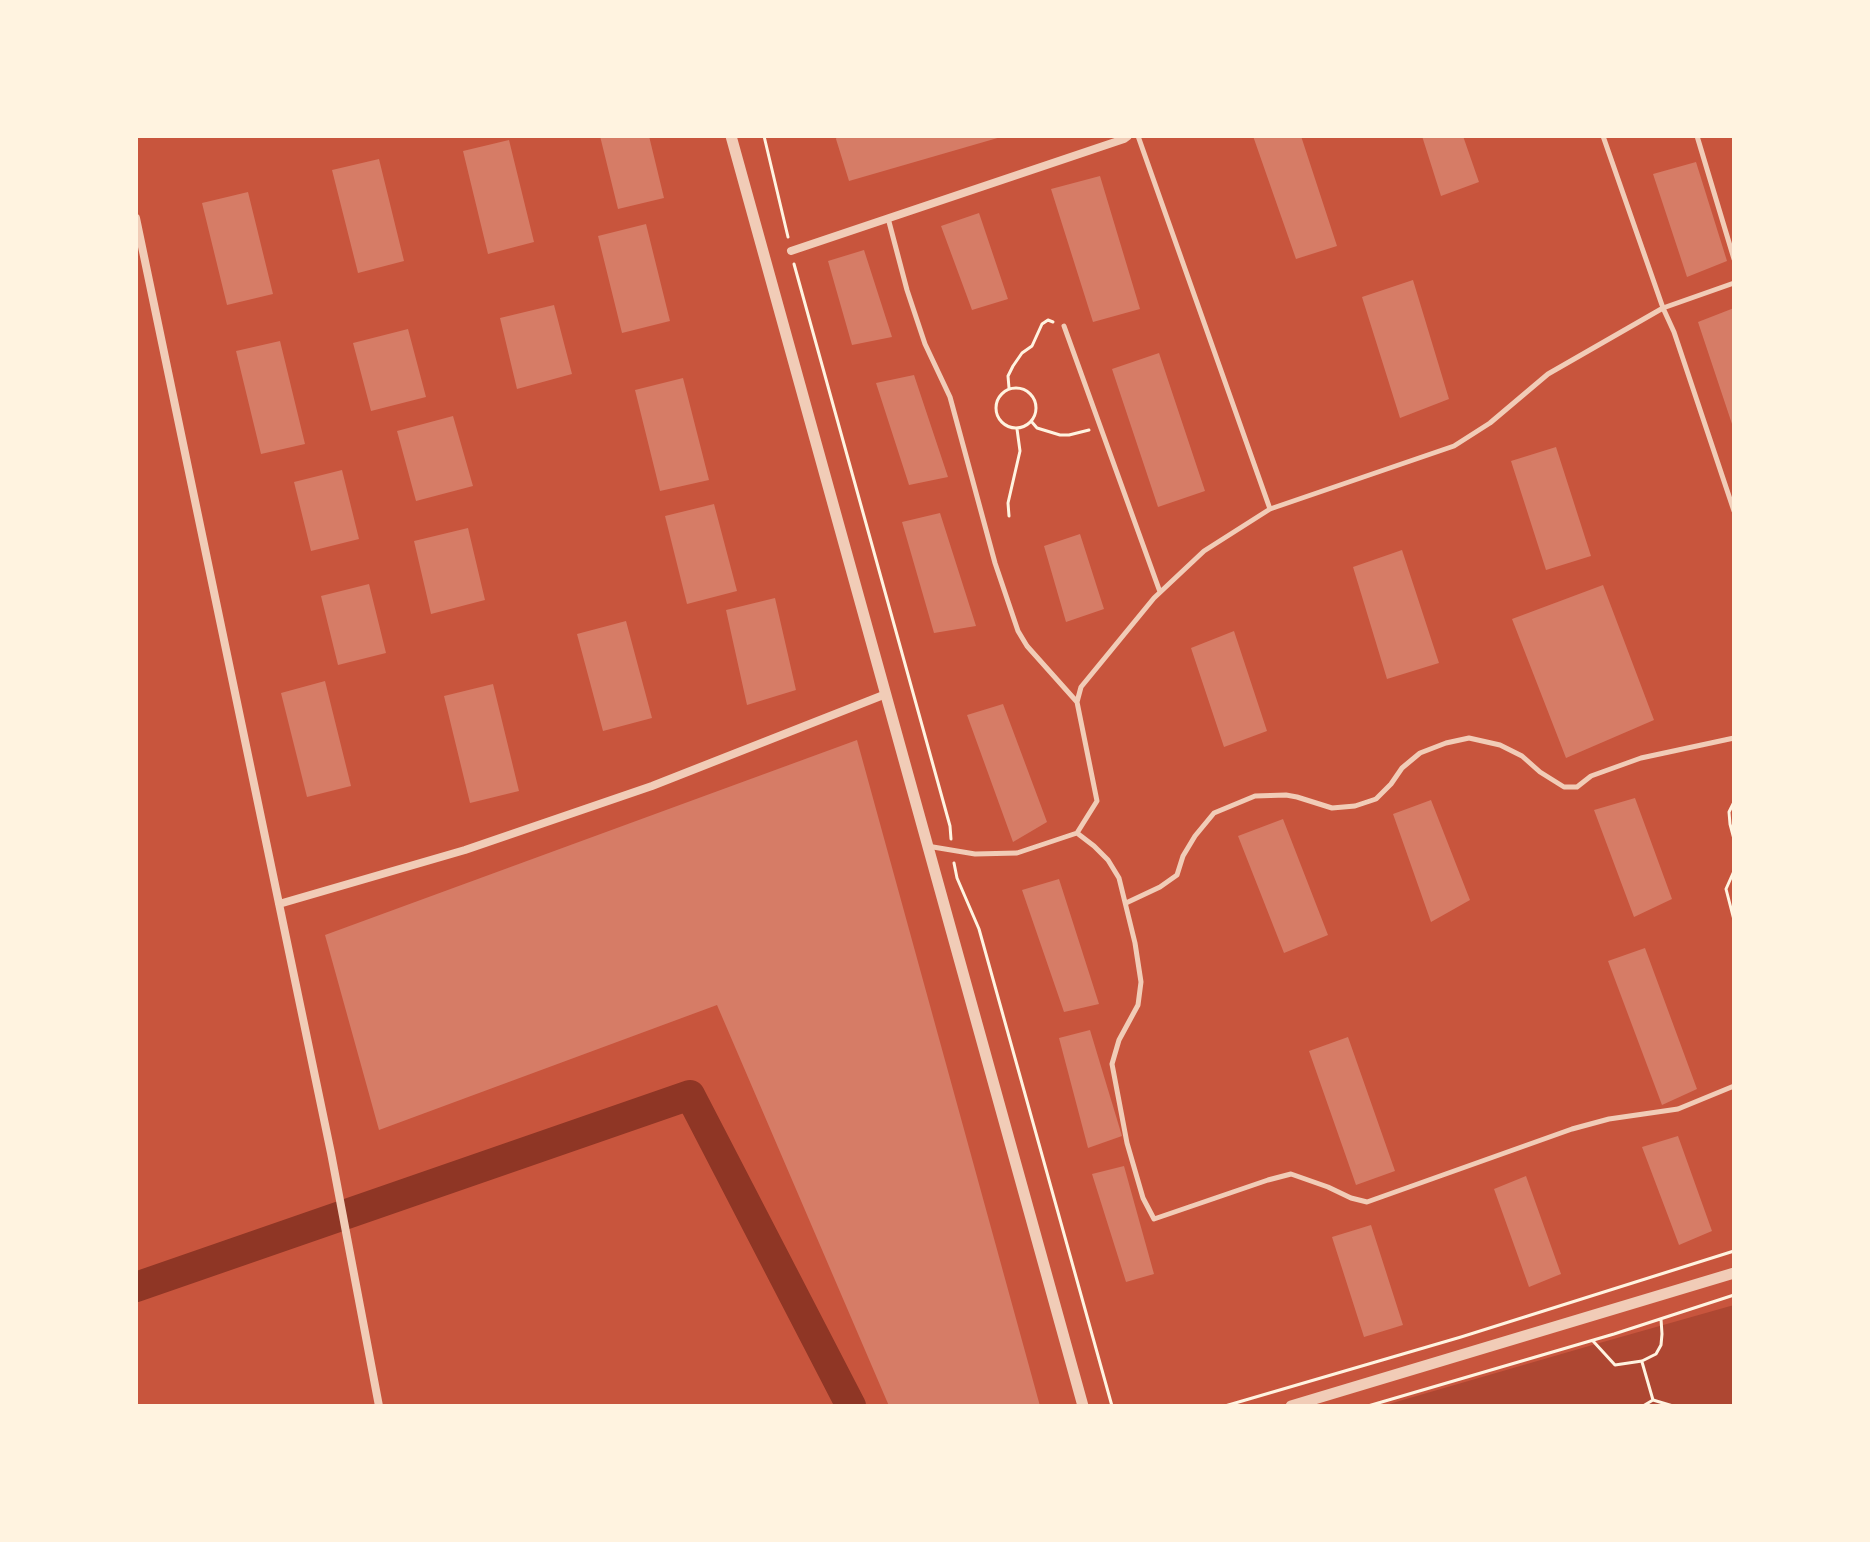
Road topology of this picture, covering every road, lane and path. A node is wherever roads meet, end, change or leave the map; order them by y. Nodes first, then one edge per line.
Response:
1 (731, 136) edge
2 (764, 136) edge
3 (1128, 136) edge
4 (1138, 136) edge
5 (1603, 136) edge
6 (1697, 136) edge
7 (136, 218) edge
8 (888, 218) junction
9 (791, 251) junction
10 (1734, 259) edge
11 (1734, 283) edge
12 (1663, 308) junction
13 (1064, 326) joint
14 (1009, 389) junction
15 (1031, 421) junction
16 (1100, 426) junction
17 (1017, 429) junction
18 (1270, 509) junction
19 (1734, 511) edge
20 (1009, 516) dead end
21 (1160, 592) junction
22 (886, 694) junction
23 (1077, 702) junction
24 (1734, 738) edge
25 (1734, 802) edge
26 (1077, 833) junction
27 (1734, 839) edge
28 (927, 846) junction
29 (952, 850) junction
30 (1734, 871) edge
31 (1126, 903) junction
32 (279, 904) junction
33 (1734, 920) edge
34 (1734, 1086) edge
35 (1734, 1251) edge
36 (1734, 1273) edge
37 (1734, 1295) edge
38 (1661, 1319) junction
39 (1593, 1340) junction
40 (1642, 1361) junction
41 (1653, 1400) junction
42 (379, 1406) edge
43 (1083, 1406) edge
44 (1112, 1406) edge
45 (1225, 1406) edge
46 (1291, 1406) edge
47 (1368, 1406) edge
48 (1643, 1406) edge
49 (1673, 1406) edge

1 - 22 street
2 - 9 path
3 - 8 street
4 - 18 lane
5 - 12 lane
6 - 10 lane
7 - 32 street
8 - 9 street
8 - 23 lane
9 - 29 path
11 - 12 lane
12 - 18 lane
12 - 19 lane
13 - 14 path
13 - 16 lane
14 - 15 path
14 - 17 path
15 - 16 path
15 - 17 path
16 - 21 lane
17 - 20 path
18 - 21 lane
21 - 23 lane
22 - 28 street
22 - 32 street
23 - 26 lane
24 - 31 lane
25 - 27 path
26 - 29 lane
26 - 31 lane
28 - 29 lane
28 - 43 street
29 - 44 path
30 - 33 path
31 - 34 lane
32 - 42 street
35 - 45 path
36 - 46 street
37 - 38 path
38 - 39 path
38 - 40 path
39 - 40 path
39 - 47 path
40 - 41 path
41 - 48 path
41 - 49 path

